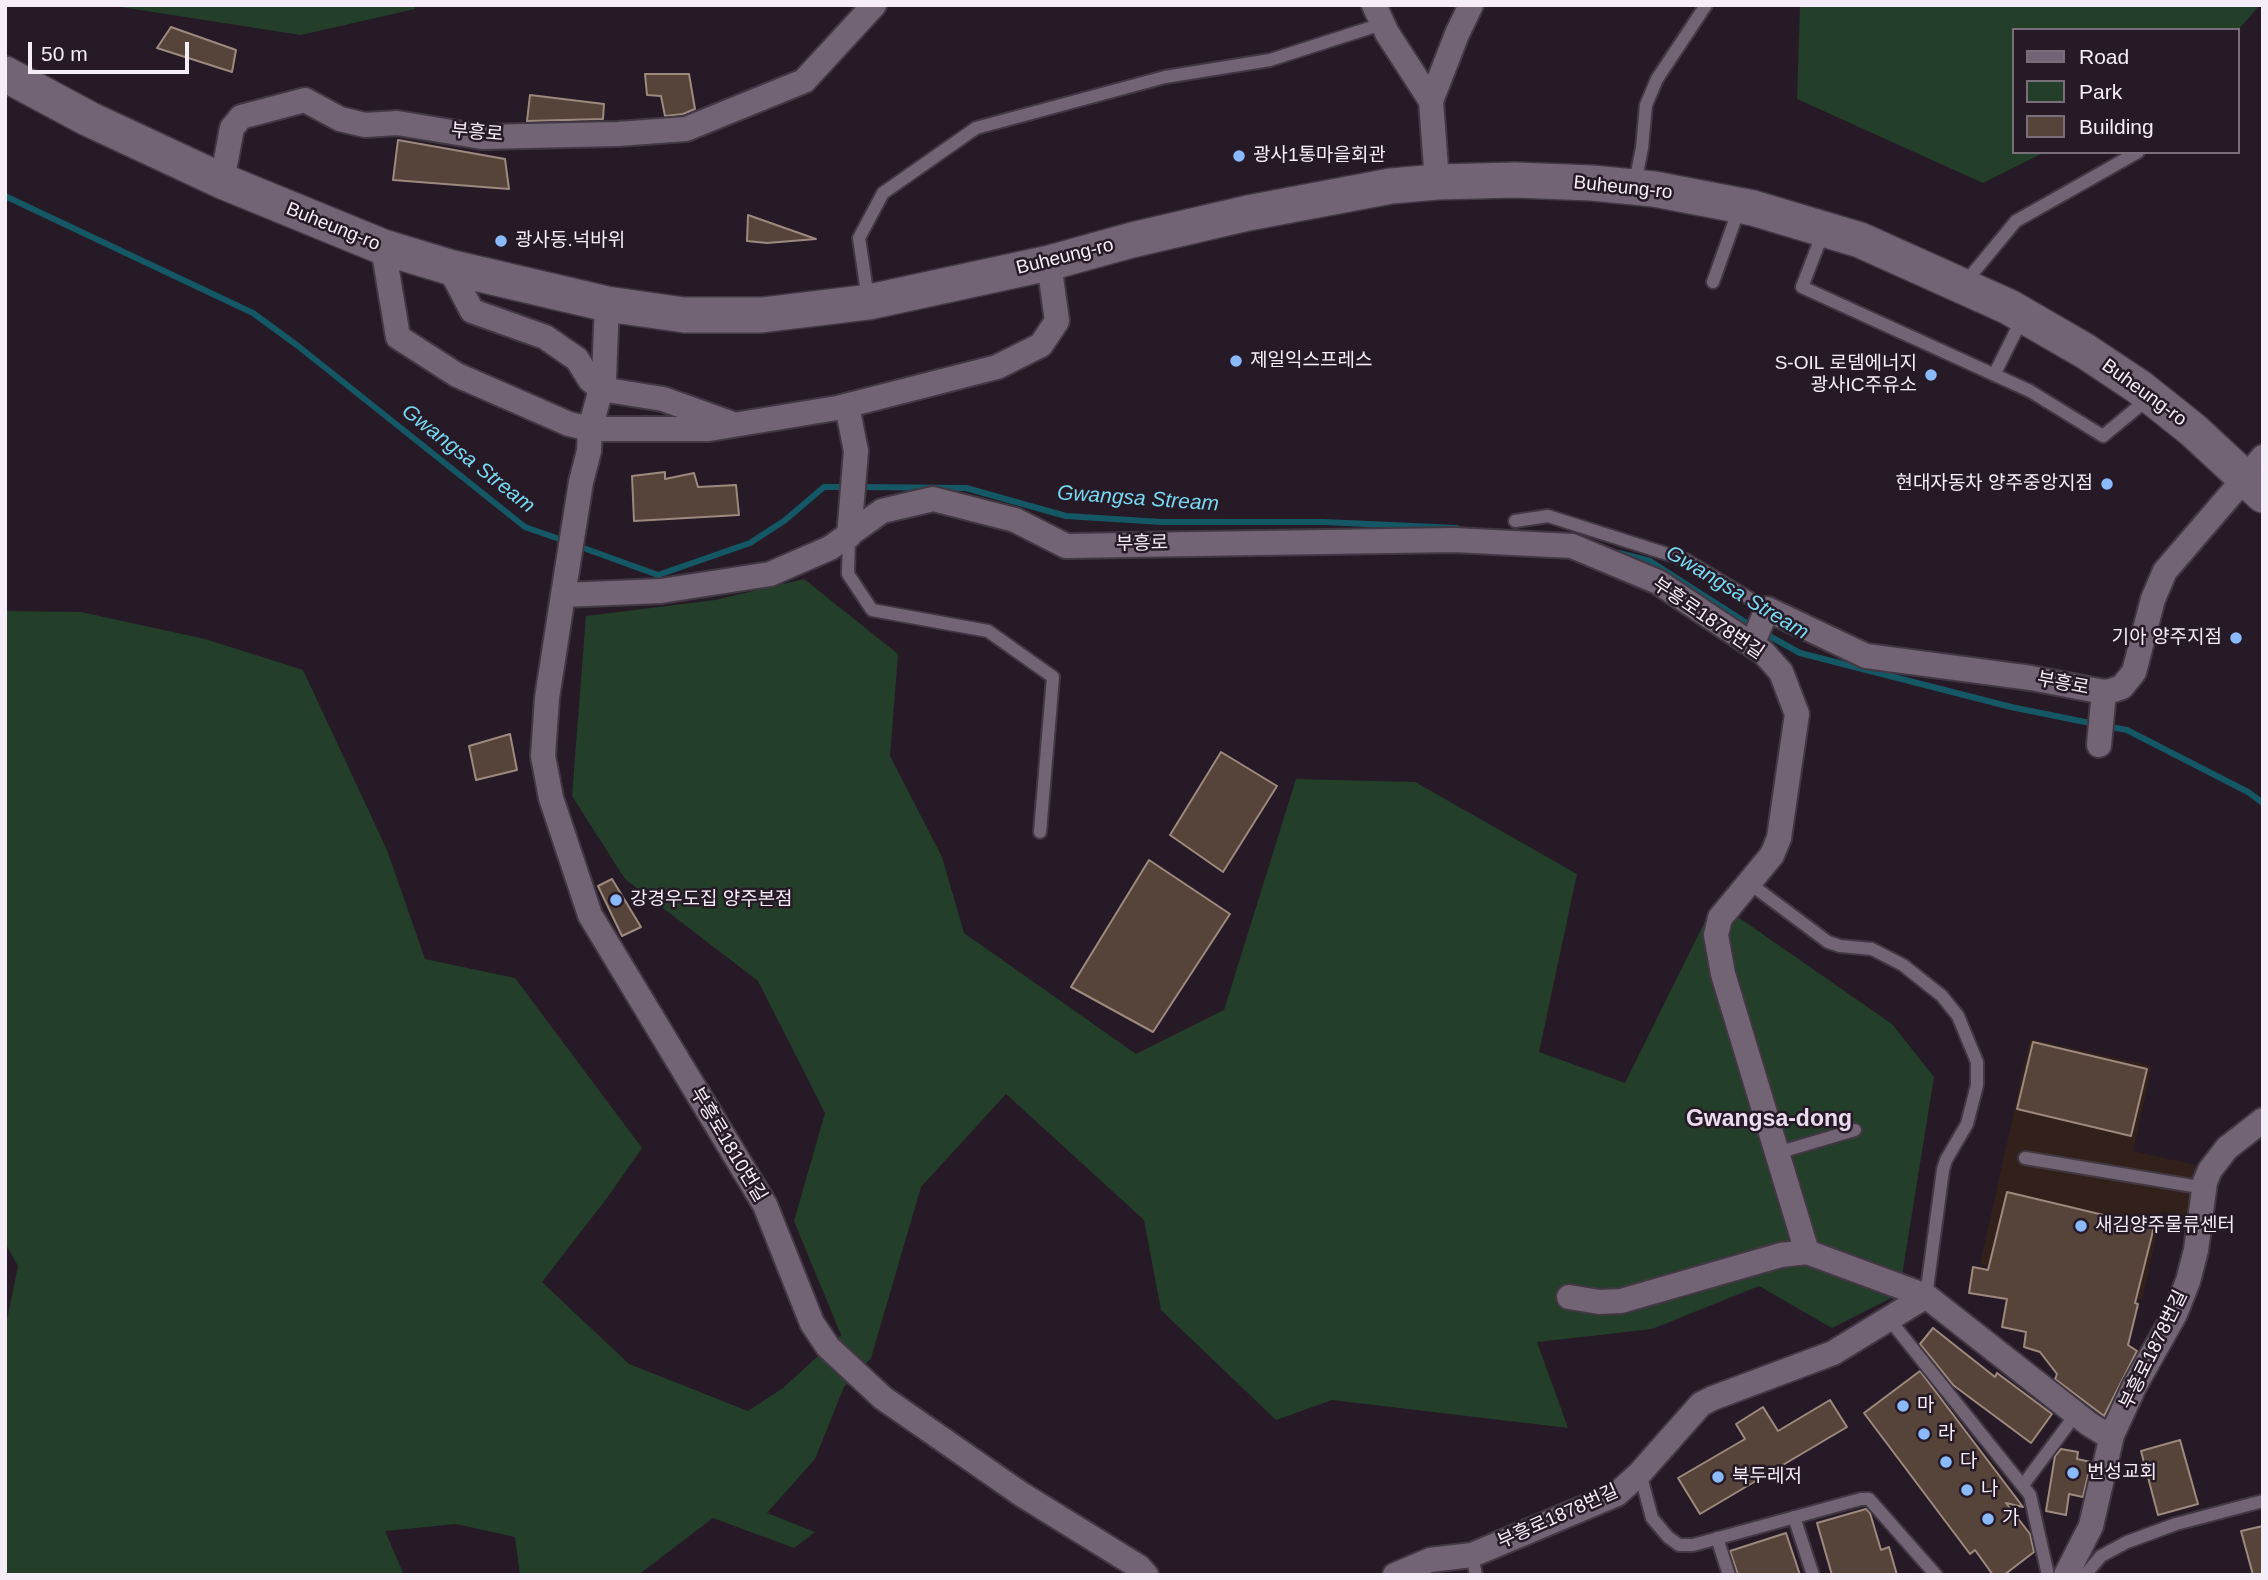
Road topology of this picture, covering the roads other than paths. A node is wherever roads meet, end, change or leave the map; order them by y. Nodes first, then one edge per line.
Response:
1 (874, 5) edge
2 (1471, 5) edge
3 (1706, 5) edge
4 (1381, 20) edge
5 (5, 74) edge
6 (1425, 91) junction
7 (5, 103) edge
8 (89, 119) junction
9 (2134, 154) edge
10 (222, 181) junction
11 (1437, 182) junction
12 (1634, 187) junction
13 (1740, 206) junction
14 (1824, 229) junction
15 (383, 247) junction
16 (1049, 262) junction
17 (449, 267) junction
18 (1713, 282) dead end
19 (1963, 285) junction
20 (869, 302) junction
21 (607, 304) junction
22 (2024, 315) junction
23 (1994, 375) junction
24 (601, 389) junction
25 (2150, 397) junction
26 (847, 406) junction
27 (734, 424) junction
28 (590, 429) junction
29 (2257, 476) edge
30 (1515, 521) dead end
31 (849, 529) junction
32 (1454, 540) joint
33 (564, 585) junction
34 (1765, 613) junction
35 (1752, 643) junction
36 (2105, 692) junction
37 (2099, 742) dead end
38 (1040, 832) dead end
39 (1749, 883) junction
40 (2263, 1120) edge
41 (1855, 1130) dead end
42 (1777, 1153) junction
43 (2025, 1158) dead end
44 (2205, 1188) junction
45 (1807, 1252) junction
46 (1926, 1296) junction
47 (1569, 1297) dead end
48 (1889, 1319) junction
49 (2076, 1415) junction
50 (2112, 1435) junction
51 (1640, 1473) junction
52 (2023, 1485) junction
53 (2263, 1501) edge
54 (1794, 1517) junction
55 (1717, 1538) junction
56 (1474, 1565) edge
57 (1146, 1575) edge
58 (1395, 1575) edge
59 (1729, 1575) edge
60 (1813, 1575) edge
61 (1937, 1575) edge
62 (2048, 1575) edge
63 (2066, 1575) edge
64 (2085, 1575) edge

1 - 10 street, 부흥로
2 - 6 street
3 - 12 lane
4 - 6 street
4 - 20 lane
5 - 8 main road, Buheung-ro
6 - 11 street
7 - 8 main road
8 - 10 main road, Buheung-ro
9 - 19 lane
10 - 15 main road, Buheung-ro
11 - 12 main road, Buheung-ro
11 - 16 main road, Buheung-ro
12 - 13 main road, Buheung-ro
13 - 14 main road, Buheung-ro
13 - 18 lane
14 - 19 main road, Buheung-ro
14 - 23 lane
15 - 17 main road, Buheung-ro
15 - 28 street
16 - 20 main road, Buheung-ro
16 - 26 street
17 - 21 main road, Buheung-ro
17 - 24 street
19 - 22 main road, Buheung-ro
20 - 21 main road
21 - 24 street
22 - 23 lane
22 - 25 main road, Buheung-ro
23 - 25 lane
24 - 27 street
24 - 28 street
25 - 29 main road, Buheung-ro
26 - 27 street
26 - 31 street
27 - 28 street
28 - 33 street, 부흥로1810번길
29 - 36 street, 부흥로
30 - 34 lane
31 - 32 street, 부흥로
31 - 33 street, 부흥로
31 - 38 lane
32 - 35 street, 부흥로1878번길
33 - 57 street, 부흥로1810번길
34 - 35 street
34 - 36 street, 부흥로
35 - 39 street, 부흥로1878번길
36 - 37 street
39 - 42 street, 부흥로1878번길
39 - 46 lane
40 - 44 street, 부흥로1878번길
41 - 42 lane
42 - 45 street, 부흥로1878번길
43 - 44 lane
44 - 50 street, 부흥로1878번길
45 - 46 street
45 - 47 street
46 - 48 street, 부흥로1878번길
46 - 49 street
48 - 51 street, 부흥로1878번길
48 - 52 lane
49 - 50 street
49 - 52 lane
50 - 63 street, 부흥로1878번길
51 - 55 lane, 부흥로1878번길
51 - 56 street, 부흥로1878번길
52 - 62 lane
53 - 64 lane
54 - 55 lane, 부흥로1878번길
54 - 60 lane
54 - 61 lane, 부흥로1878번길
55 - 59 lane
56 - 58 street, 부흥로1878번길

